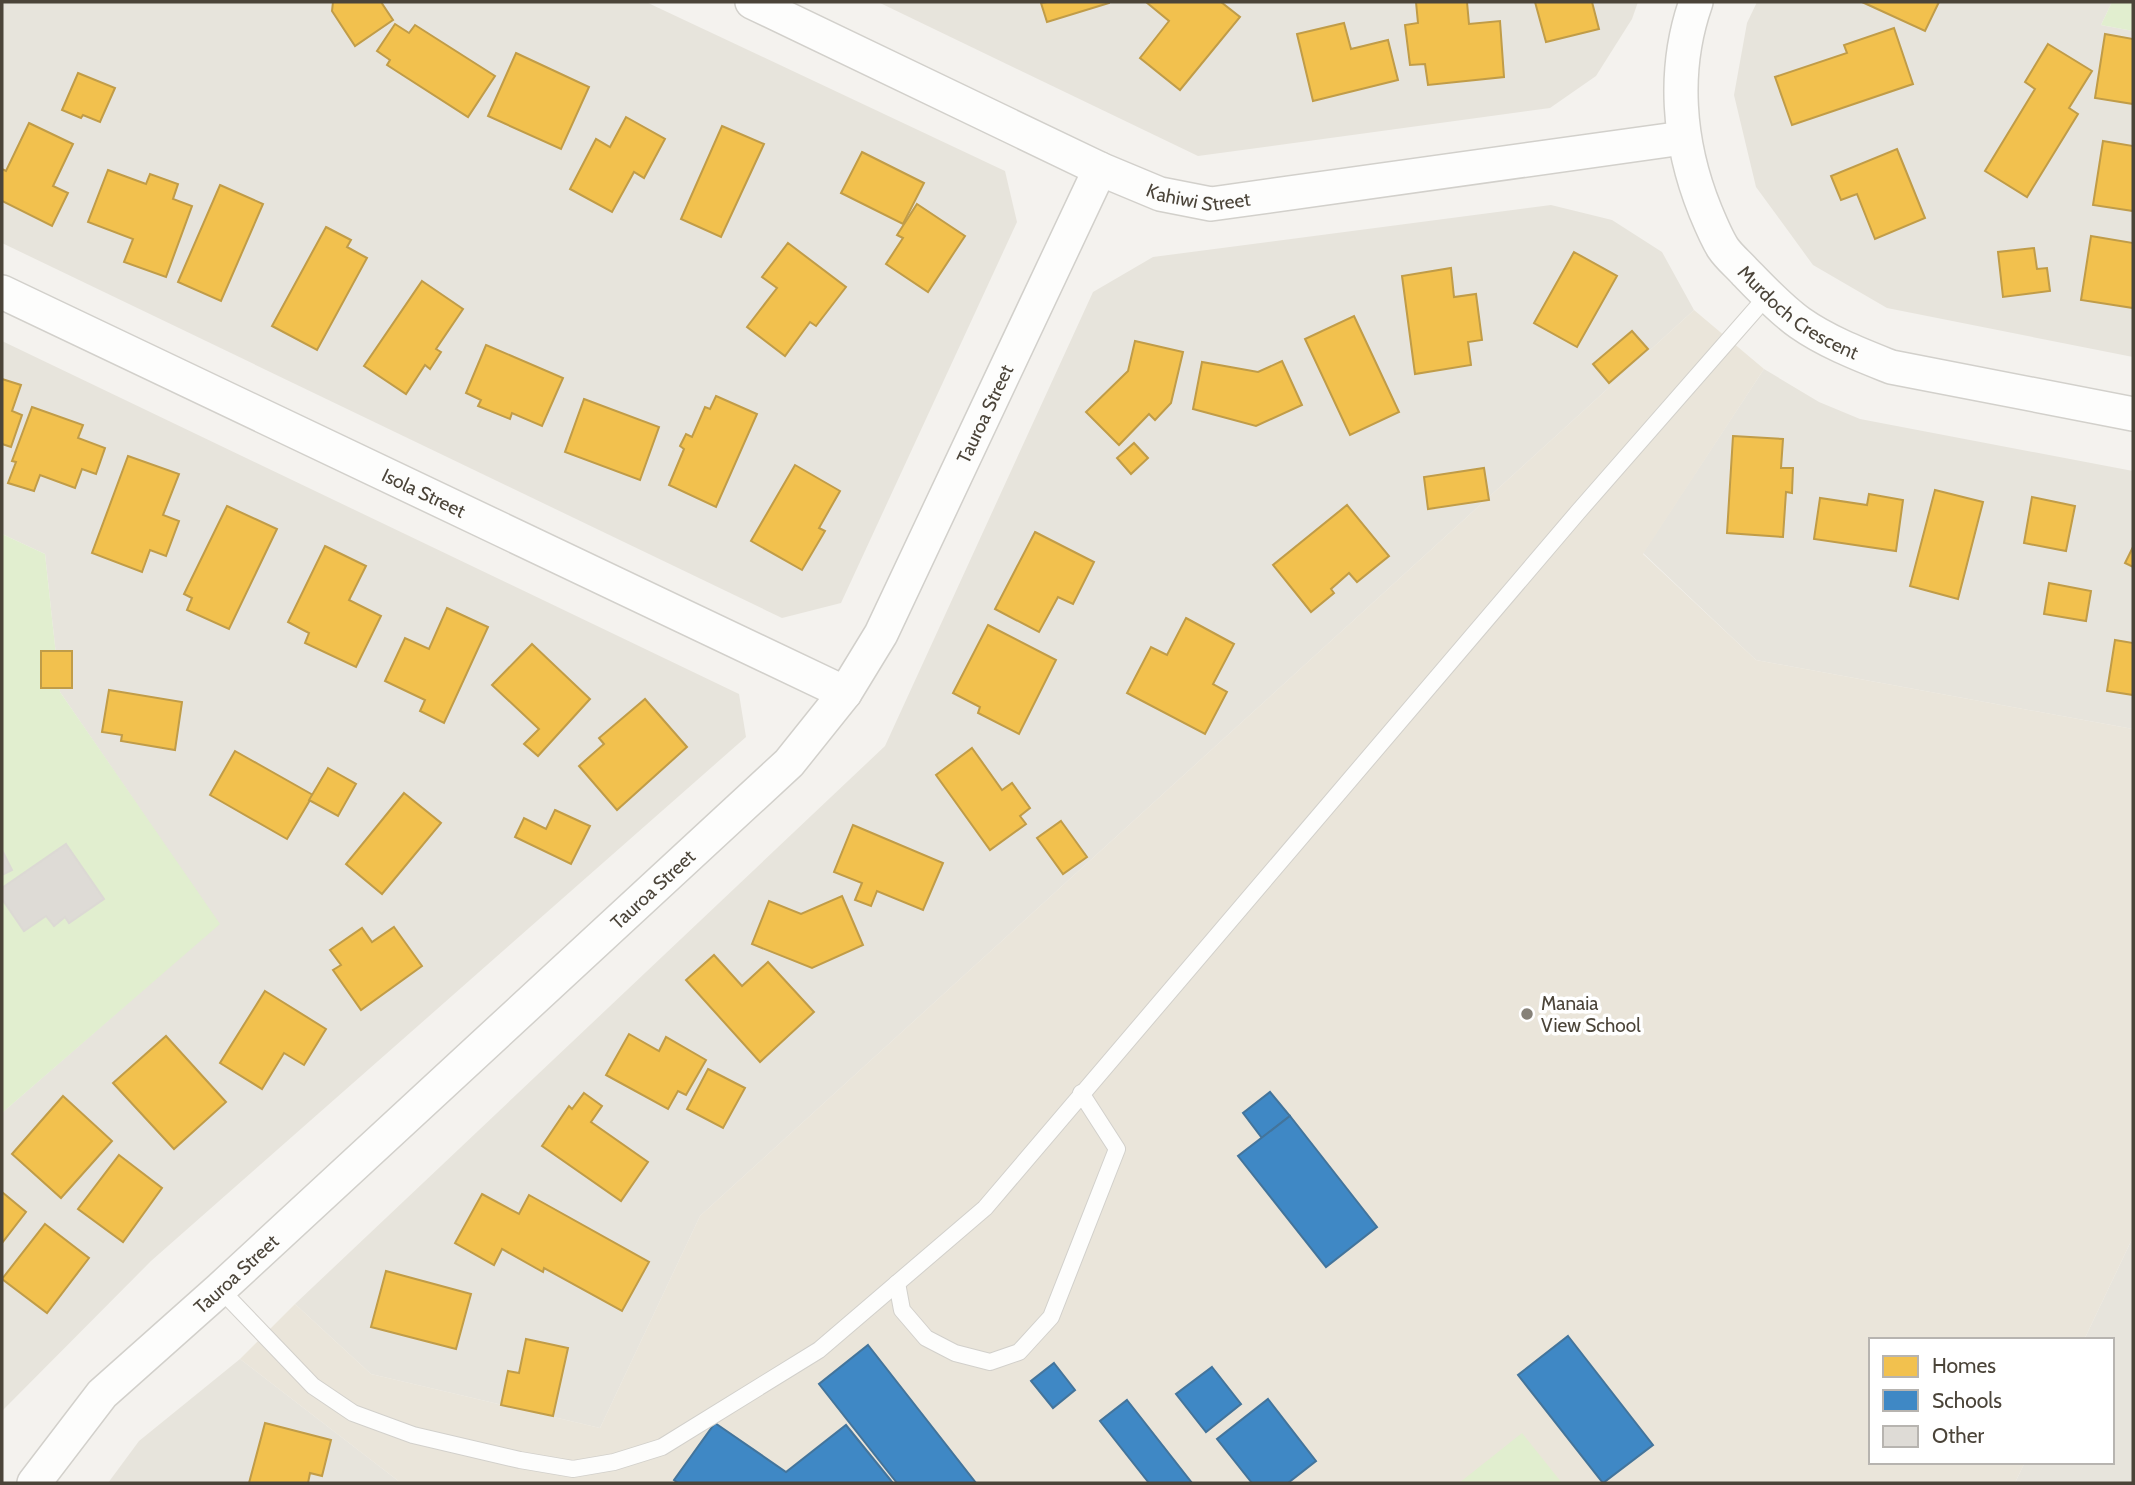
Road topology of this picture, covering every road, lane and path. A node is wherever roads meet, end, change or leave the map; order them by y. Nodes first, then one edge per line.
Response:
1 (752, 2) edge
2 (1696, 2) edge
3 (1683, 138) junction
4 (1100, 169) junction
5 (2, 292) edge
6 (1768, 295) junction
7 (2133, 414) edge
8 (845, 693) junction
9 (1081, 1093) junction
10 (897, 1283) junction
11 (220, 1289) junction
12 (34, 1483) edge

1 - 4 street, Kahiwi Street
2 - 3 street, Murdoch Crescent
3 - 4 street, Kahiwi Street
3 - 6 street, Murdoch Crescent
4 - 8 street, Tauroa Street
5 - 8 street, Isola Street
6 - 7 street, Murdoch Crescent
6 - 9 lane
8 - 11 street, Tauroa Street
9 - 10 lane
9 - 10 lane
10 - 11 lane
11 - 12 street, Tauroa Street

